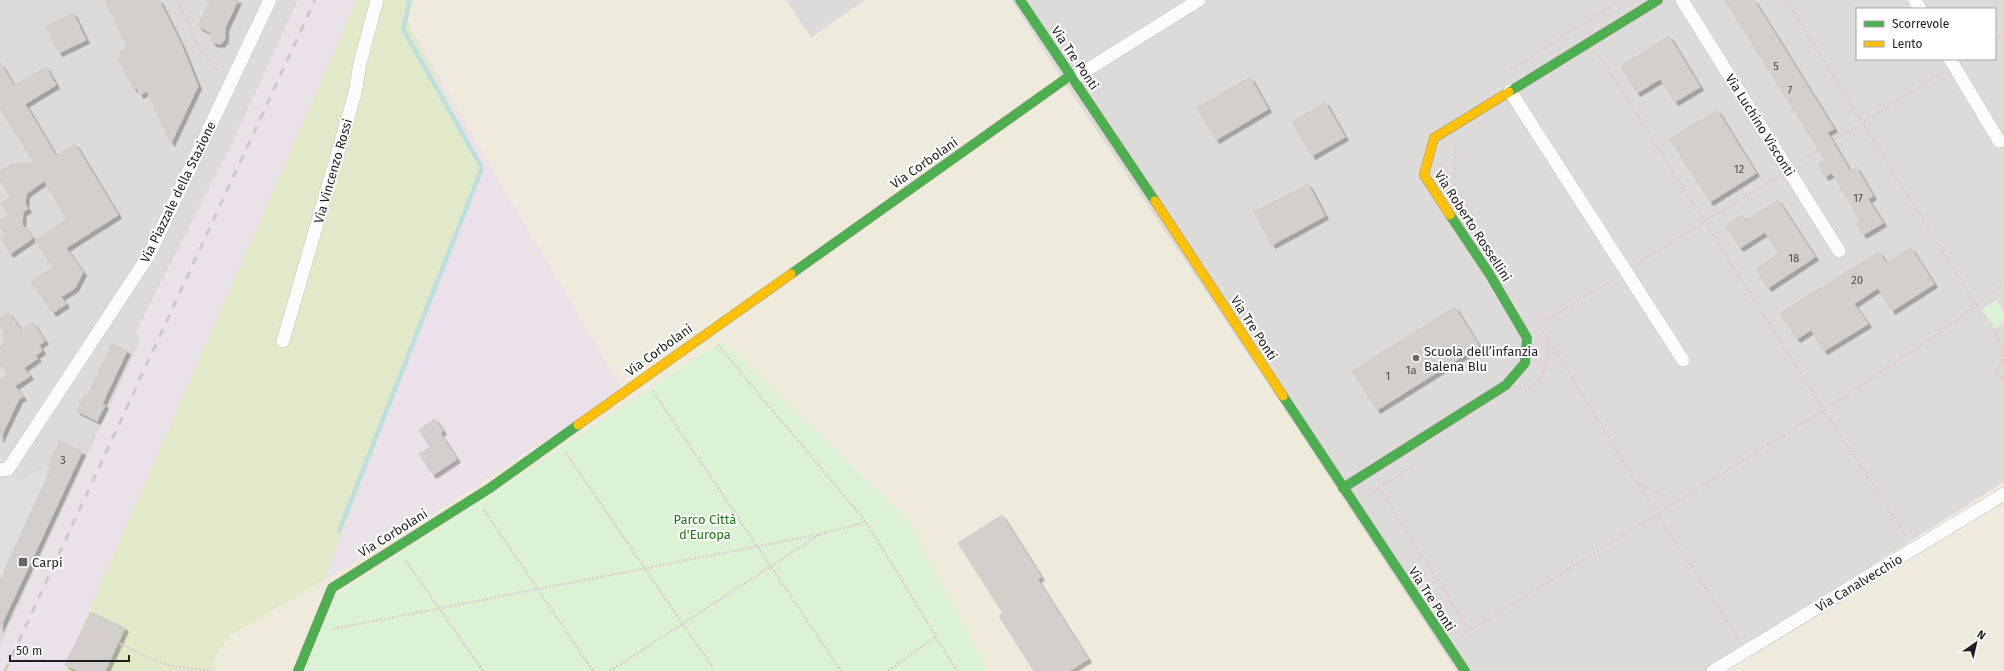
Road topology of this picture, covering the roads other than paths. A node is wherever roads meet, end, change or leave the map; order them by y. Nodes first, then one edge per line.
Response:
1 (270, 0) edge
2 (377, 0) edge
3 (1020, 0) edge
4 (1199, 0) edge
5 (1658, 0) edge
6 (1682, 0) edge
7 (1952, 62) edge
8 (1072, 77) junction
9 (1510, 91) junction
10 (1999, 141) dead end
11 (1839, 251) dead end
12 (283, 341) dead end
13 (1683, 360) dead end
14 (4, 470) edge
15 (1343, 488) junction
16 (2004, 494) edge
17 (298, 671) edge
18 (1465, 671) edge
19 (1713, 671) edge

1 - 14 street, Via Piazzale della Stazione
2 - 12 street, Via Vincenzo Rossi
3 - 8 street, Via Tre Ponti
4 - 8 street
5 - 9 street, Via Roberto Rossellini
6 - 11 street, Via Luchino Visconti
7 - 10 street
8 - 15 street, Via Tre Ponti
8 - 17 street, Via Corbolani
9 - 13 street
9 - 15 street, Via Roberto Rossellini
15 - 18 street, Via Tre Ponti
16 - 19 street, Via Canalvecchio

